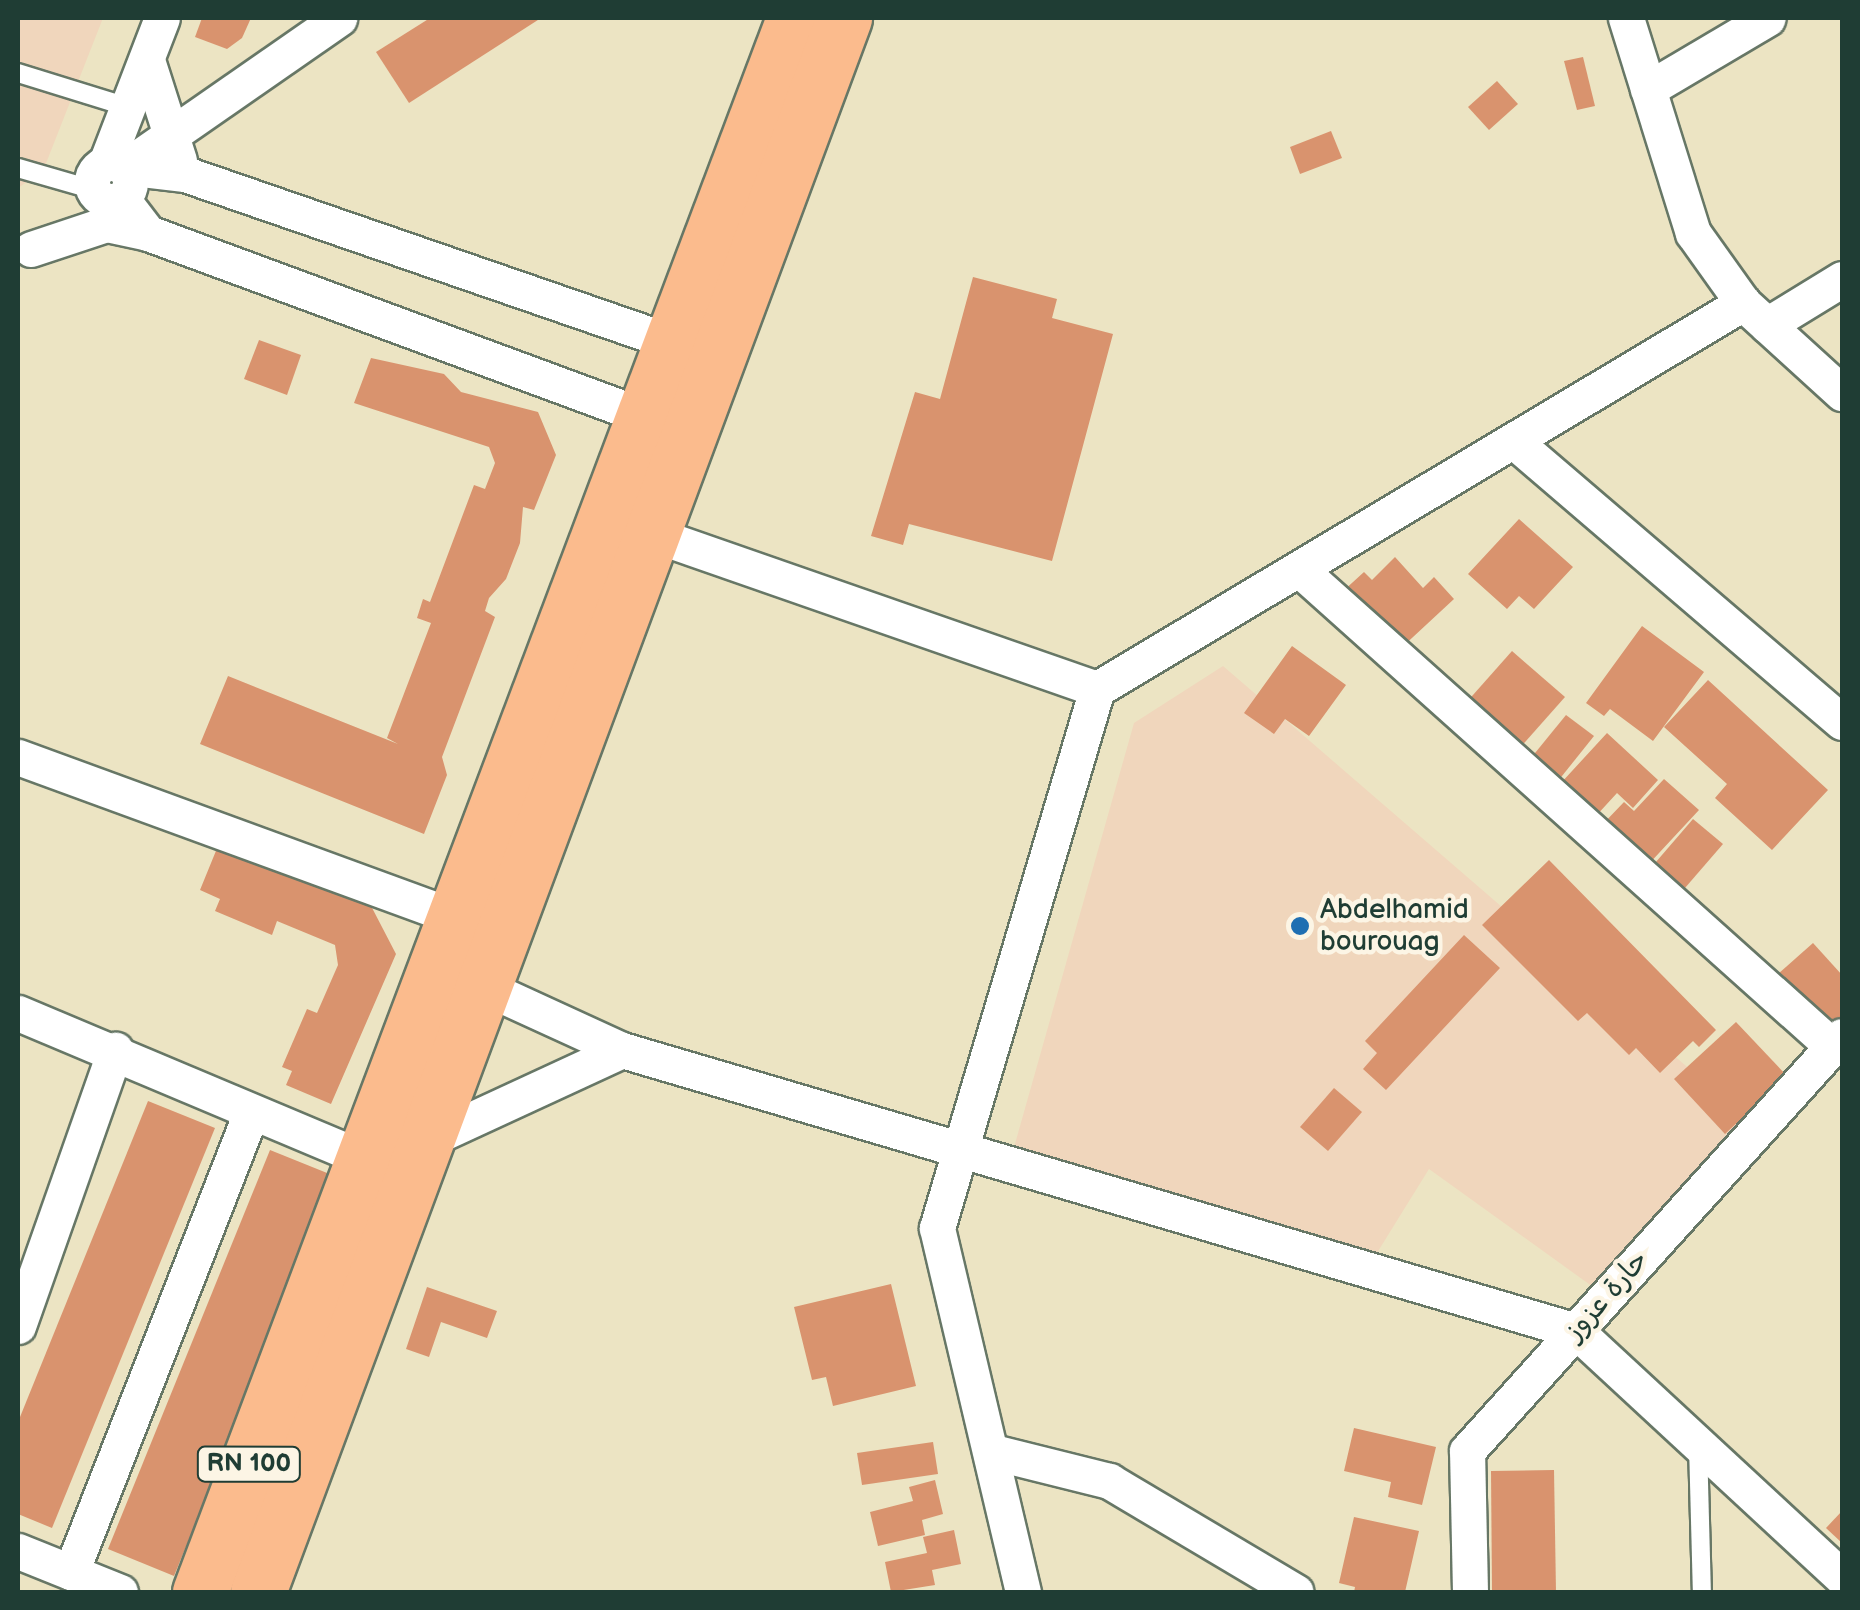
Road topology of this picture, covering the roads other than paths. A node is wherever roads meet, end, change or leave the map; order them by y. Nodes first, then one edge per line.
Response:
1 (162, 18) edge
2 (338, 18) edge
3 (794, 18) edge
4 (844, 18) edge
5 (1626, 18) edge
6 (1768, 18) edge
7 (147, 60) junction
8 (18, 73) edge
9 (1648, 89) junction
10 (128, 107) junction
11 (172, 140) junction
12 (18, 168) edge
13 (185, 174) junction
14 (109, 183) junction
15 (148, 233) junction
16 (24, 253) edge
17 (1842, 279) edge
18 (1755, 314) junction
19 (697, 351) junction
20 (1842, 393) edge
21 (668, 425) junction
22 (1515, 442) junction
23 (655, 535) junction
24 (1299, 570) junction
25 (1097, 689) junction
26 (1842, 722) edge
27 (18, 757) edge
28 (452, 916) junction
29 (482, 986) junction
30 (18, 1013) edge
31 (1838, 1042) edge
32 (115, 1050) junction
33 (622, 1050) junction
34 (251, 1113) junction
35 (424, 1142) junction
36 (960, 1150) junction
37 (361, 1157) junction
38 (21, 1304) edge
39 (1576, 1331) junction
40 (1698, 1444) junction
41 (993, 1452) junction
42 (18, 1551) edge
43 (71, 1572) junction
44 (1842, 1577) edge
45 (120, 1592) edge
46 (200, 1592) edge
47 (258, 1592) edge
48 (1023, 1592) edge
49 (1296, 1592) edge
50 (1470, 1592) edge
51 (1702, 1592) edge

1 - 7 street
2 - 11 street
3 - 19 main road
4 - 19 main road
5 - 9 street
6 - 9 street
7 - 10 street
7 - 11 street
8 - 10 lane
9 - 18 street
10 - 14 street
11 - 13 street
11 - 14 street
12 - 14 lane
13 - 14 street
13 - 19 street
14 - 15 street
14 - 16 street
15 - 16 street
15 - 21 street
17 - 18 street
18 - 20 street
18 - 22 street
19 - 21 main road
21 - 23 main road
21 - 28 main road
22 - 24 street
22 - 26 street
23 - 25 street
23 - 29 main road
24 - 25 street
24 - 31 street
25 - 36 street
27 - 28 street
28 - 29 street
28 - 37 main road
29 - 33 street
29 - 35 main road
30 - 32 street
31 - 39 street, حارة عزوز
32 - 34 street
32 - 38 street
33 - 35 street
33 - 36 street
34 - 37 street
34 - 43 street
35 - 47 main road
36 - 39 street
36 - 41 street
37 - 46 main road, RN 100
39 - 40 street
39 - 50 street, حارة عزوز
40 - 44 street
40 - 51 lane
41 - 48 street
41 - 49 street
42 - 43 street
43 - 45 street

